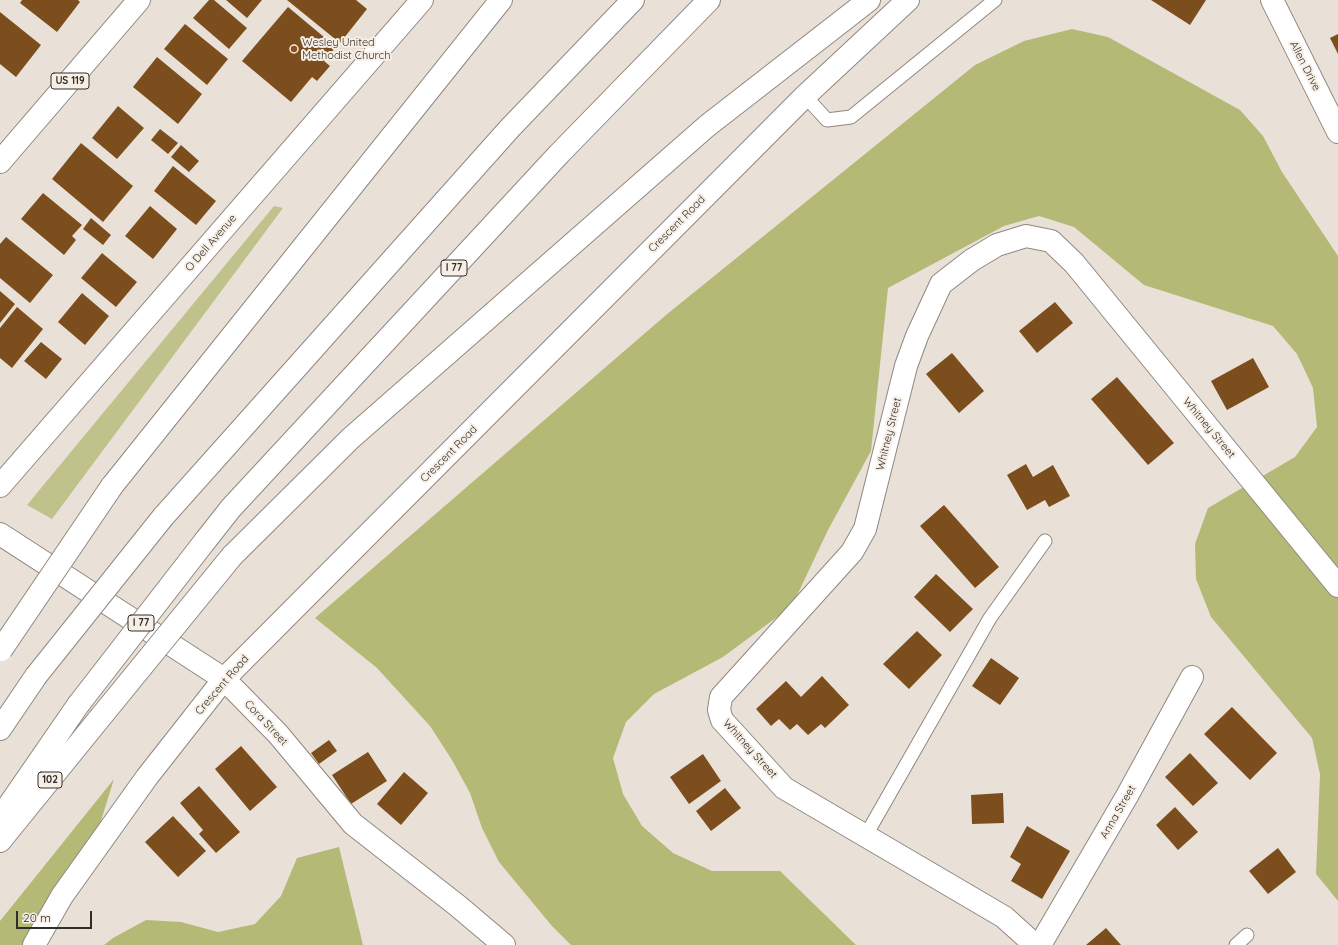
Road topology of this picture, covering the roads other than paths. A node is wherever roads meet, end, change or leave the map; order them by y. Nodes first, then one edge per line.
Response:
1 (139, 0) edge
2 (501, 0) edge
3 (633, 0) edge
4 (709, 0) edge
5 (869, 0) edge
6 (908, 0) edge
7 (995, 0) edge
8 (1272, 0) edge
9 (415, 2) edge
10 (805, 96) junction
11 (1338, 132) edge
12 (0, 162) edge
13 (0, 486) edge
14 (0, 534) edge
15 (1045, 541) dead end
16 (1338, 586) edge
17 (0, 650) edge
18 (1192, 677) dead end
19 (224, 679) junction
20 (0, 729) edge
21 (0, 818) edge
22 (866, 835) junction
23 (0, 841) edge
24 (1247, 935) dead end
25 (34, 945) edge
26 (504, 945) edge
27 (1034, 945) edge
28 (1040, 945) edge
29 (1236, 945) edge

1 - 12 main road, US 119
2 - 17 main road, bridge
3 - 20 main road, bridge
4 - 21 main road, I 77, bridge
5 - 23 main road, 102, bridge
6 - 10 main road, Crescent Road
7 - 10 lane
8 - 11 main road, Allen Drive
9 - 13 main road, O Dell Avenue
10 - 19 main road, Crescent Road
14 - 19 main road, Cora Street
15 - 22 lane
16 - 22 main road, Whitney Street
18 - 28 main road, Anna Street
19 - 25 main road, Crescent Road
19 - 26 main road, Cora Street
22 - 27 main road, Whitney Street
24 - 29 lane

